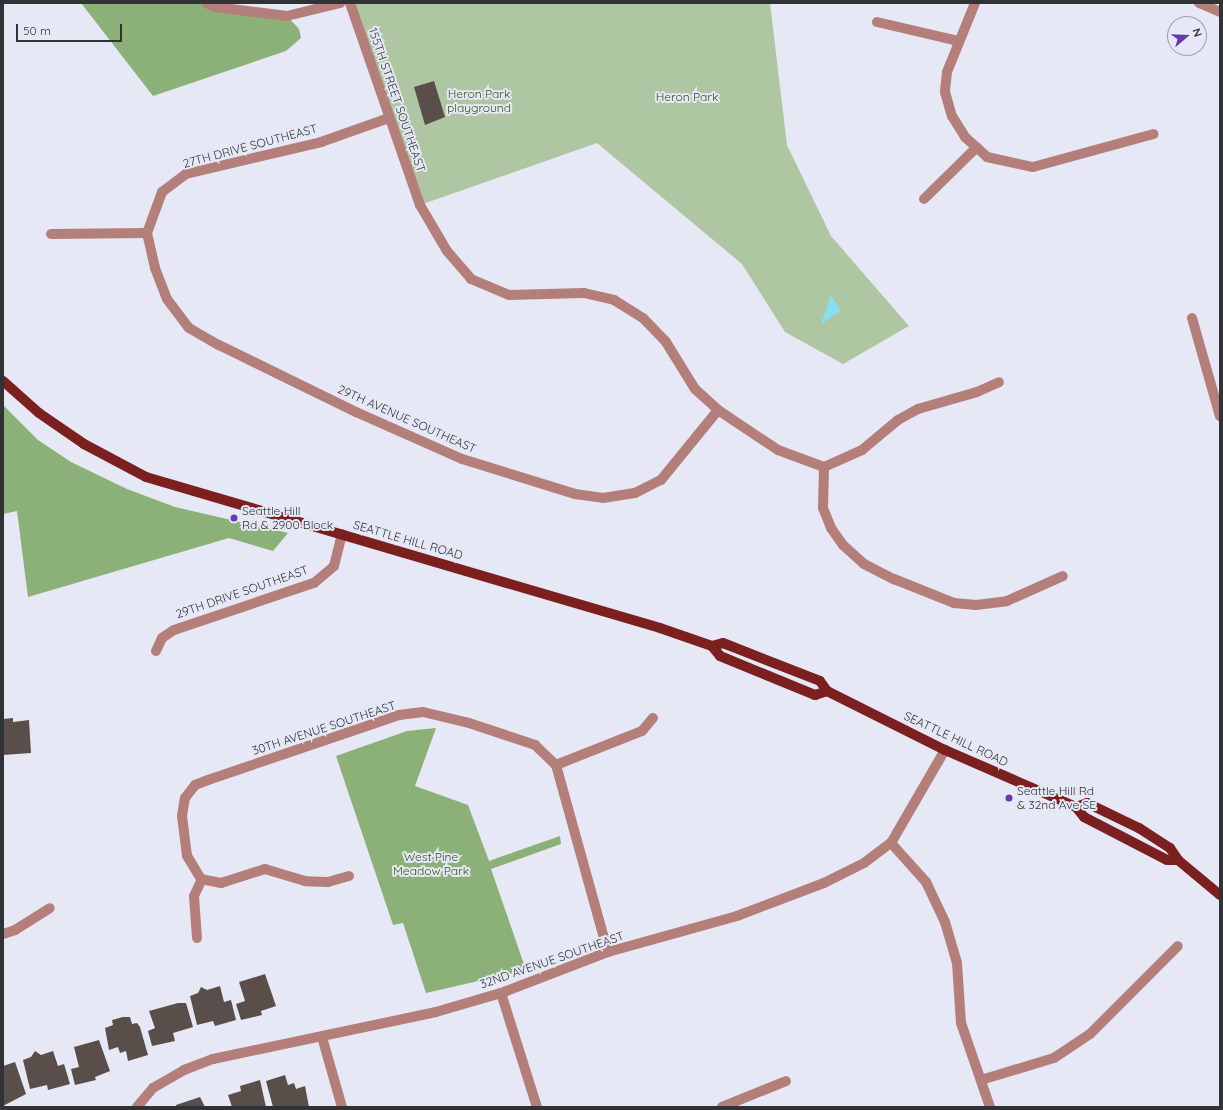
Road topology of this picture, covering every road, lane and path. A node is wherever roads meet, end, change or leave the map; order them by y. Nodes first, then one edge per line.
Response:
1 (206, 3) edge
2 (340, 3) edge
3 (350, 3) edge
4 (975, 3) edge
5 (1199, 3) edge
6 (1220, 12) edge
7 (878, 22) dead end
8 (958, 41) junction
9 (389, 118) junction
10 (1154, 134) dead end
11 (977, 147) junction
12 (924, 199) dead end
13 (147, 233) junction
14 (51, 234) dead end
15 (1192, 318) dead end
16 (3, 381) edge
17 (999, 382) dead end
18 (718, 410) junction
19 (1220, 416) edge
20 (824, 468) junction
21 (342, 534) junction
22 (1063, 576) dead end
23 (712, 646) junction
24 (156, 651) dead end
25 (827, 691) junction
26 (652, 718) dead end
27 (945, 750) junction
28 (556, 765) junction
29 (1076, 807) junction
30 (891, 843) junction
31 (1178, 860) junction
32 (349, 876) dead end
33 (202, 879) junction
34 (1220, 895) edge
35 (50, 908) dead end
36 (3, 934) edge
37 (197, 938) dead end
38 (1178, 946) dead end
39 (608, 952) junction
40 (501, 993) junction
41 (322, 1037) junction
42 (981, 1080) junction
43 (786, 1082) dead end
44 (137, 1107) edge
45 (342, 1107) edge
46 (538, 1107) edge
47 (722, 1107) edge
48 (990, 1107) edge

1 - 2 street
3 - 9 street, 155TH STREET SOUTHEAST
4 - 8 street
5 - 6 street
7 - 8 street
8 - 11 street
9 - 13 street, 27TH DRIVE SOUTHEAST
9 - 18 street, 155TH STREET SOUTHEAST
10 - 11 street
11 - 12 street
13 - 14 street
13 - 18 street, 29TH AVENUE SOUTHEAST
15 - 19 street
16 - 21 main road, SEATTLE HILL ROAD
17 - 20 street
18 - 20 street, 155TH STREET SOUTHEAST
20 - 22 street
21 - 23 main road, SEATTLE HILL ROAD
21 - 24 street, 29TH DRIVE SOUTHEAST
23 - 25 main road, SEATTLE HILL ROAD
23 - 25 main road, SEATTLE HILL ROAD
25 - 27 main road, SEATTLE HILL ROAD
26 - 28 street
27 - 29 main road, SEATTLE HILL ROAD
27 - 30 street, 32ND AVENUE SOUTHEAST
28 - 33 street, 30TH AVENUE SOUTHEAST
28 - 39 street
29 - 31 main road, SEATTLE HILL ROAD
29 - 31 main road, SEATTLE HILL ROAD
30 - 39 street, 32ND AVENUE SOUTHEAST
30 - 42 street
31 - 34 main road, SEATTLE HILL ROAD
32 - 33 street
33 - 37 street
35 - 36 street
38 - 42 street
39 - 40 street, 32ND AVENUE SOUTHEAST
40 - 41 street, 32ND AVENUE SOUTHEAST
40 - 46 street
41 - 44 street, 32ND AVENUE SOUTHEAST
41 - 45 street
42 - 48 street
43 - 47 street

